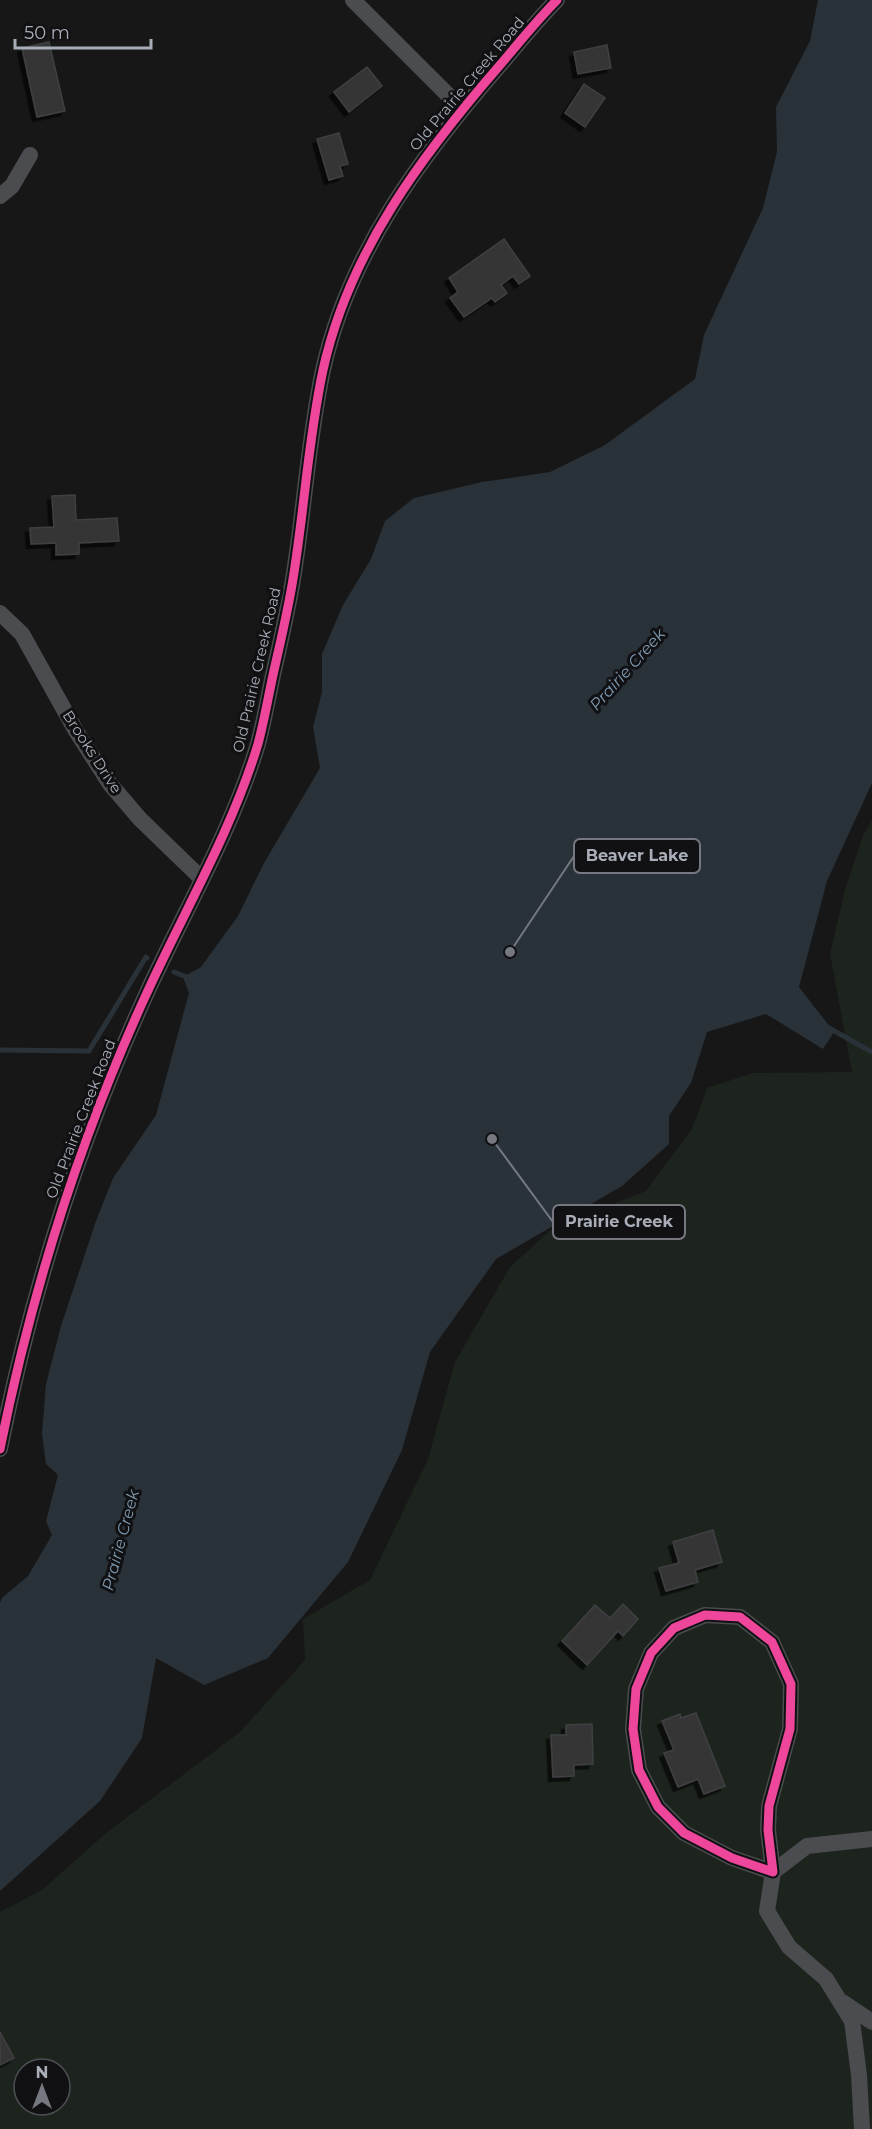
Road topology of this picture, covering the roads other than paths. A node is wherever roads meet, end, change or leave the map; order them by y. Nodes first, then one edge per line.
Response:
1 (352, 0) edge
2 (557, 0) edge
3 (462, 109) junction
4 (30, 155) dead end
5 (0, 196) edge
6 (0, 613) edge
7 (202, 879) junction
8 (0, 1449) edge
9 (872, 1839) edge
10 (773, 1872) junction
11 (839, 1999) junction
12 (872, 2022) edge
13 (862, 2129) edge

1 - 3 street
2 - 3 street, Old Prairie Creek Road
3 - 7 street, Old Prairie Creek Road
4 - 5 street
6 - 7 street, Brooks Drive
7 - 8 street, Old Prairie Creek Road
9 - 10 street
10 - 10 street
10 - 11 street
11 - 12 street
11 - 13 street

